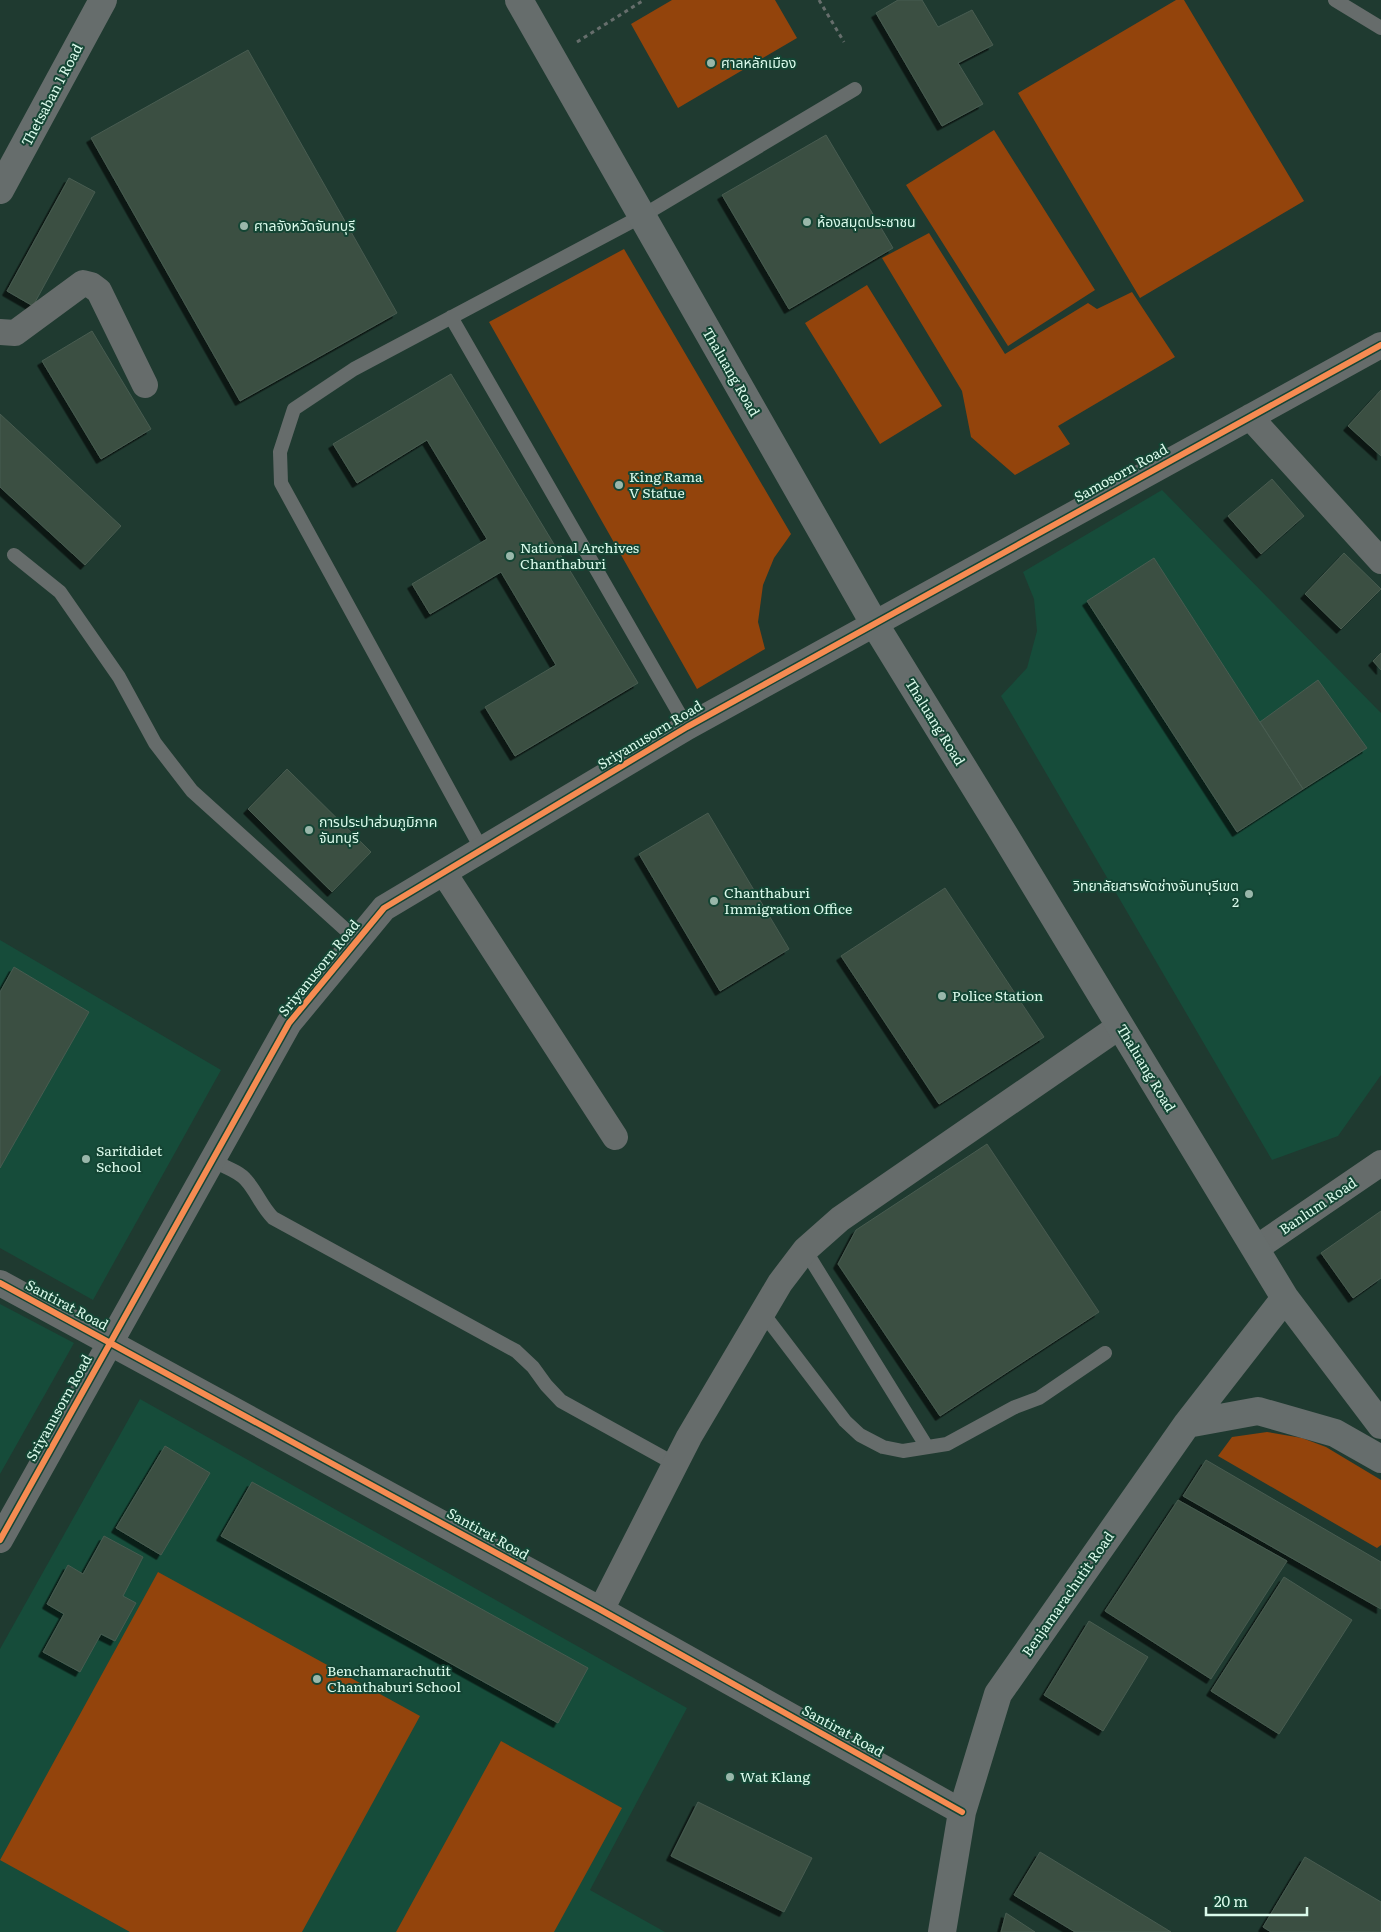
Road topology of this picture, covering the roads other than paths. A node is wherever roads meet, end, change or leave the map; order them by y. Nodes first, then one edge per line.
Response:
1 (103, 0) edge
2 (519, 0) edge
3 (1335, 0) edge
4 (1381, 28) edge
5 (855, 89) dead end
6 (0, 190) edge
7 (642, 216) junction
8 (452, 317) junction
9 (0, 332) edge
10 (1381, 345) edge
11 (146, 385) dead end
12 (1250, 417) junction
13 (14, 555) dead end
14 (1381, 561) edge
15 (874, 623) junction
16 (687, 727) junction
17 (482, 850) junction
18 (444, 873) junction
19 (357, 940) junction
20 (1120, 1026) junction
21 (616, 1137) dead end
22 (212, 1160) junction
23 (1381, 1163) edge
24 (1255, 1249) junction
25 (805, 1250) junction
26 (0, 1283) edge
27 (1285, 1298) junction
28 (762, 1312) junction
29 (111, 1342) junction
30 (1105, 1353) dead end
31 (1187, 1424) junction
32 (1381, 1425) edge
33 (927, 1448) junction
34 (1381, 1459) edge
35 (675, 1464) junction
36 (0, 1540) edge
37 (601, 1610) junction
38 (962, 1812) junction
39 (942, 1932) edge

1 - 6 main road, Thetsaban 1 Road
2 - 7 main road, Thaluang Road
3 - 4 lane
5 - 7 lane
7 - 8 lane
7 - 15 main road, Thaluang Road
8 - 16 lane
8 - 17 lane
9 - 11 street
10 - 12 street, Samosorn Road
12 - 14 street
12 - 15 street, Samosorn Road
13 - 19 lane
15 - 16 street, Sriyanusorn Road
15 - 20 main road, Thaluang Road
16 - 17 street, Sriyanusorn Road
17 - 18 street, Sriyanusorn Road
18 - 19 street, Sriyanusorn Road
18 - 21 street
19 - 22 street, Sriyanusorn Road
20 - 24 main road, Thaluang Road
20 - 25 street
22 - 29 street, Sriyanusorn Road
22 - 35 lane
23 - 24 street, Banlum Road
24 - 27 main road, Thaluang Road
25 - 28 street
25 - 33 lane
26 - 29 street, Santirat Road
27 - 31 main road, Benjamarachutit Road
27 - 32 main road, Thaluang Road
28 - 33 lane
28 - 35 street
29 - 36 street, Sriyanusorn Road
29 - 37 street, Santirat Road
30 - 33 lane
31 - 34 main road
31 - 38 main road, Benjamarachutit Road
35 - 37 street
37 - 38 street, Santirat Road
38 - 39 main road, Benjamarachutit Road

